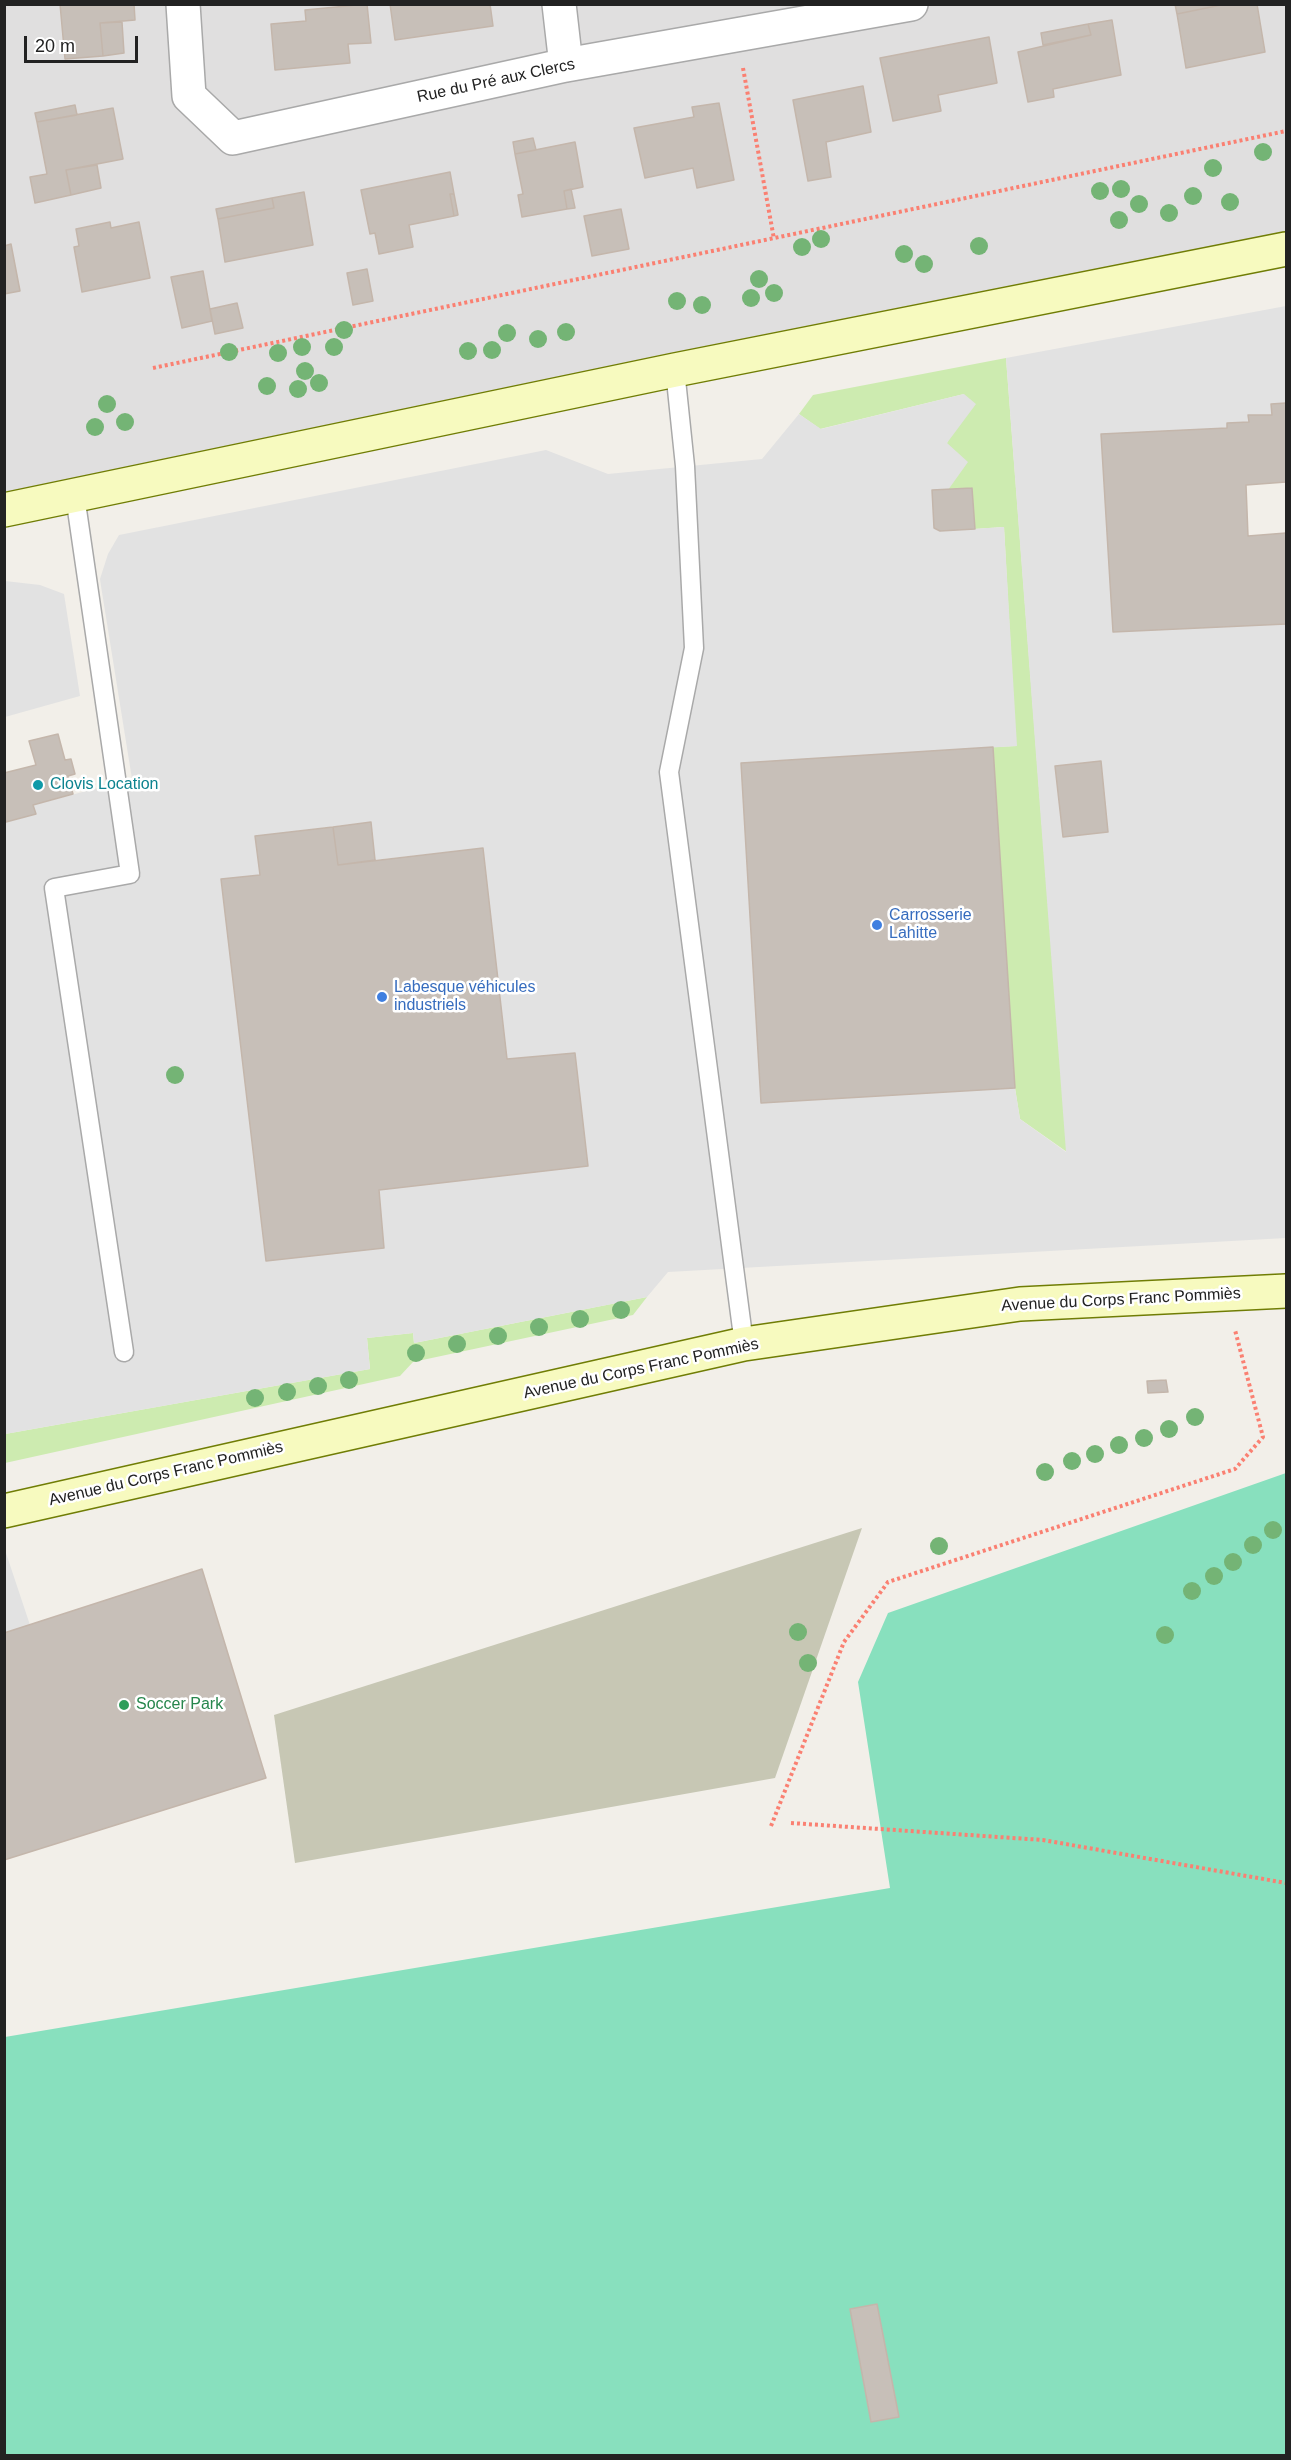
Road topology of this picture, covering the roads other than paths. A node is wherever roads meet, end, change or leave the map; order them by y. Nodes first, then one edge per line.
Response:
1 (183, 4) edge
2 (559, 4) edge
3 (911, 4) edge
4 (566, 65) junction
5 (1284, 254) edge
6 (675, 370) junction
7 (82, 495) junction
8 (4, 510) edge
9 (1287, 1291) edge
10 (744, 1344) junction
11 (124, 1352) dead end
12 (4, 1511) edge

1 - 4 street, Rue du Pré aux Clercs
2 - 4 street
3 - 4 street, Rue du Pré aux Clercs
5 - 6 street
6 - 7 street
6 - 10 lane
7 - 8 street
7 - 11 lane
9 - 10 street, Avenue du Corps Franc Pommiès
10 - 12 street, Avenue du Corps Franc Pommiès

